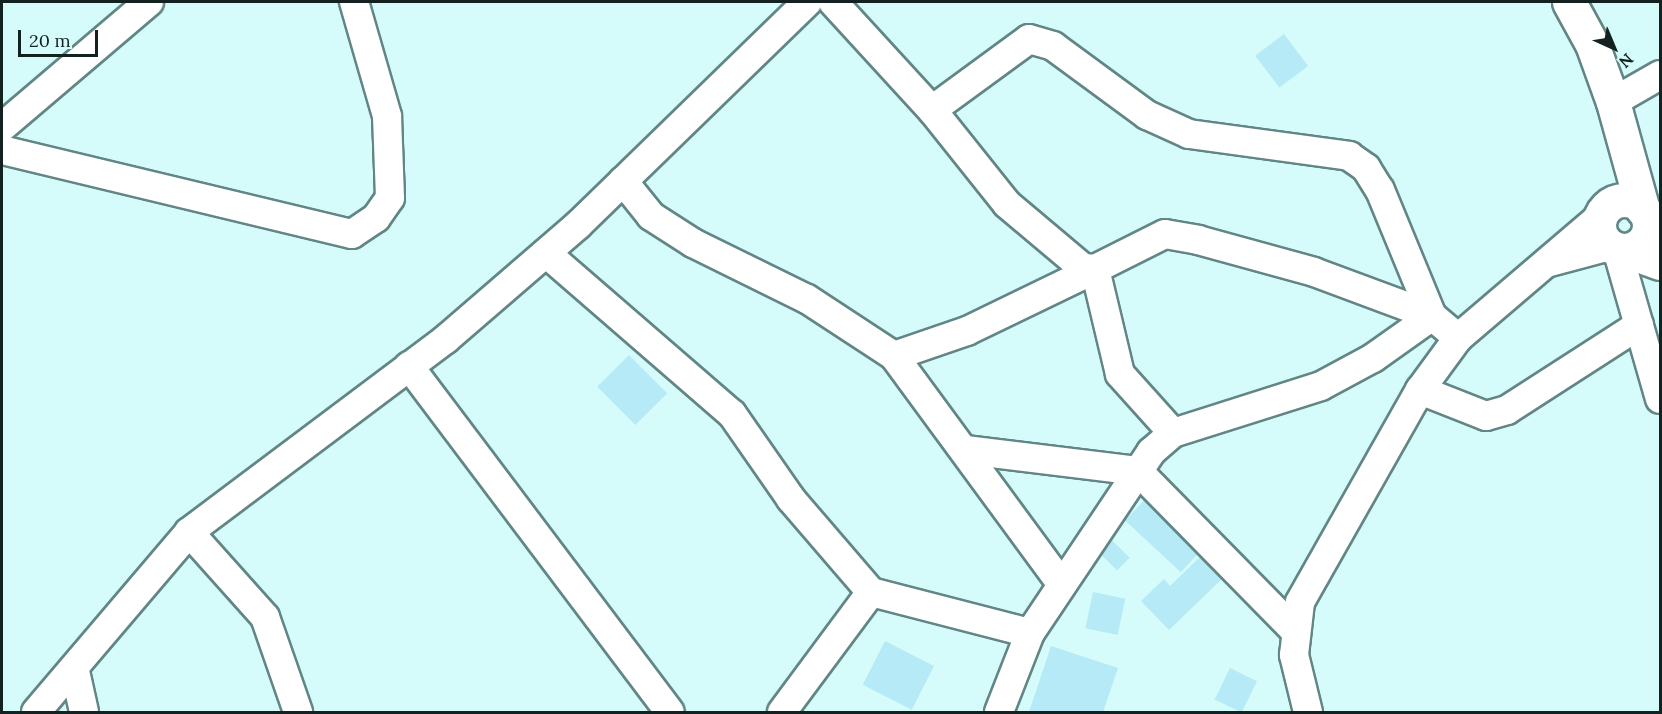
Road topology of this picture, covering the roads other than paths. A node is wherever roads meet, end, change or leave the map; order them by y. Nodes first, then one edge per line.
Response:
1 (148, 2) edge
2 (354, 2) edge
3 (807, 2) edge
4 (833, 2) edge
5 (1569, 2) edge
6 (1660, 75) edge
7 (1613, 102) junction
8 (932, 110) junction
9 (2, 127) edge
10 (2, 150) edge
11 (623, 181) junction
12 (1627, 229) edge
13 (546, 253) junction
14 (1660, 263) edge
15 (1095, 269) junction
16 (1432, 316) junction
17 (1639, 325) junction
18 (1458, 338) junction
19 (894, 356) junction
20 (409, 366) junction
21 (1420, 390) junction
22 (1660, 399) edge
23 (1173, 434) junction
24 (968, 450) junction
25 (1138, 471) junction
26 (189, 532) junction
27 (1061, 583) junction
28 (872, 592) junction
29 (1293, 629) junction
30 (1030, 633) junction
31 (75, 671) junction
32 (36, 712) edge
33 (55, 712) edge
34 (84, 712) edge
35 (298, 712) edge
36 (670, 712) edge
37 (782, 712) edge
38 (999, 712) edge
39 (1308, 712) edge

1 - 9 street
2 - 10 street
3 - 11 street
4 - 8 street
5 - 7 street
6 - 7 street
7 - 12 street
8 - 15 street
8 - 16 street
11 - 13 street
11 - 19 street
12 - 14 street
12 - 17 street
12 - 18 street
13 - 20 street
13 - 28 street
15 - 16 street
15 - 19 street
15 - 23 street
16 - 18 street
16 - 23 street
17 - 21 street
17 - 22 street
18 - 21 street
19 - 24 street
20 - 26 street
20 - 36 street
21 - 29 street
23 - 25 street
24 - 25 street
24 - 27 street
25 - 27 street
25 - 29 street
26 - 31 street
26 - 35 street
27 - 30 street
28 - 30 street
28 - 37 street
29 - 39 street
30 - 38 street
31 - 32 street
31 - 33 street
31 - 34 street

